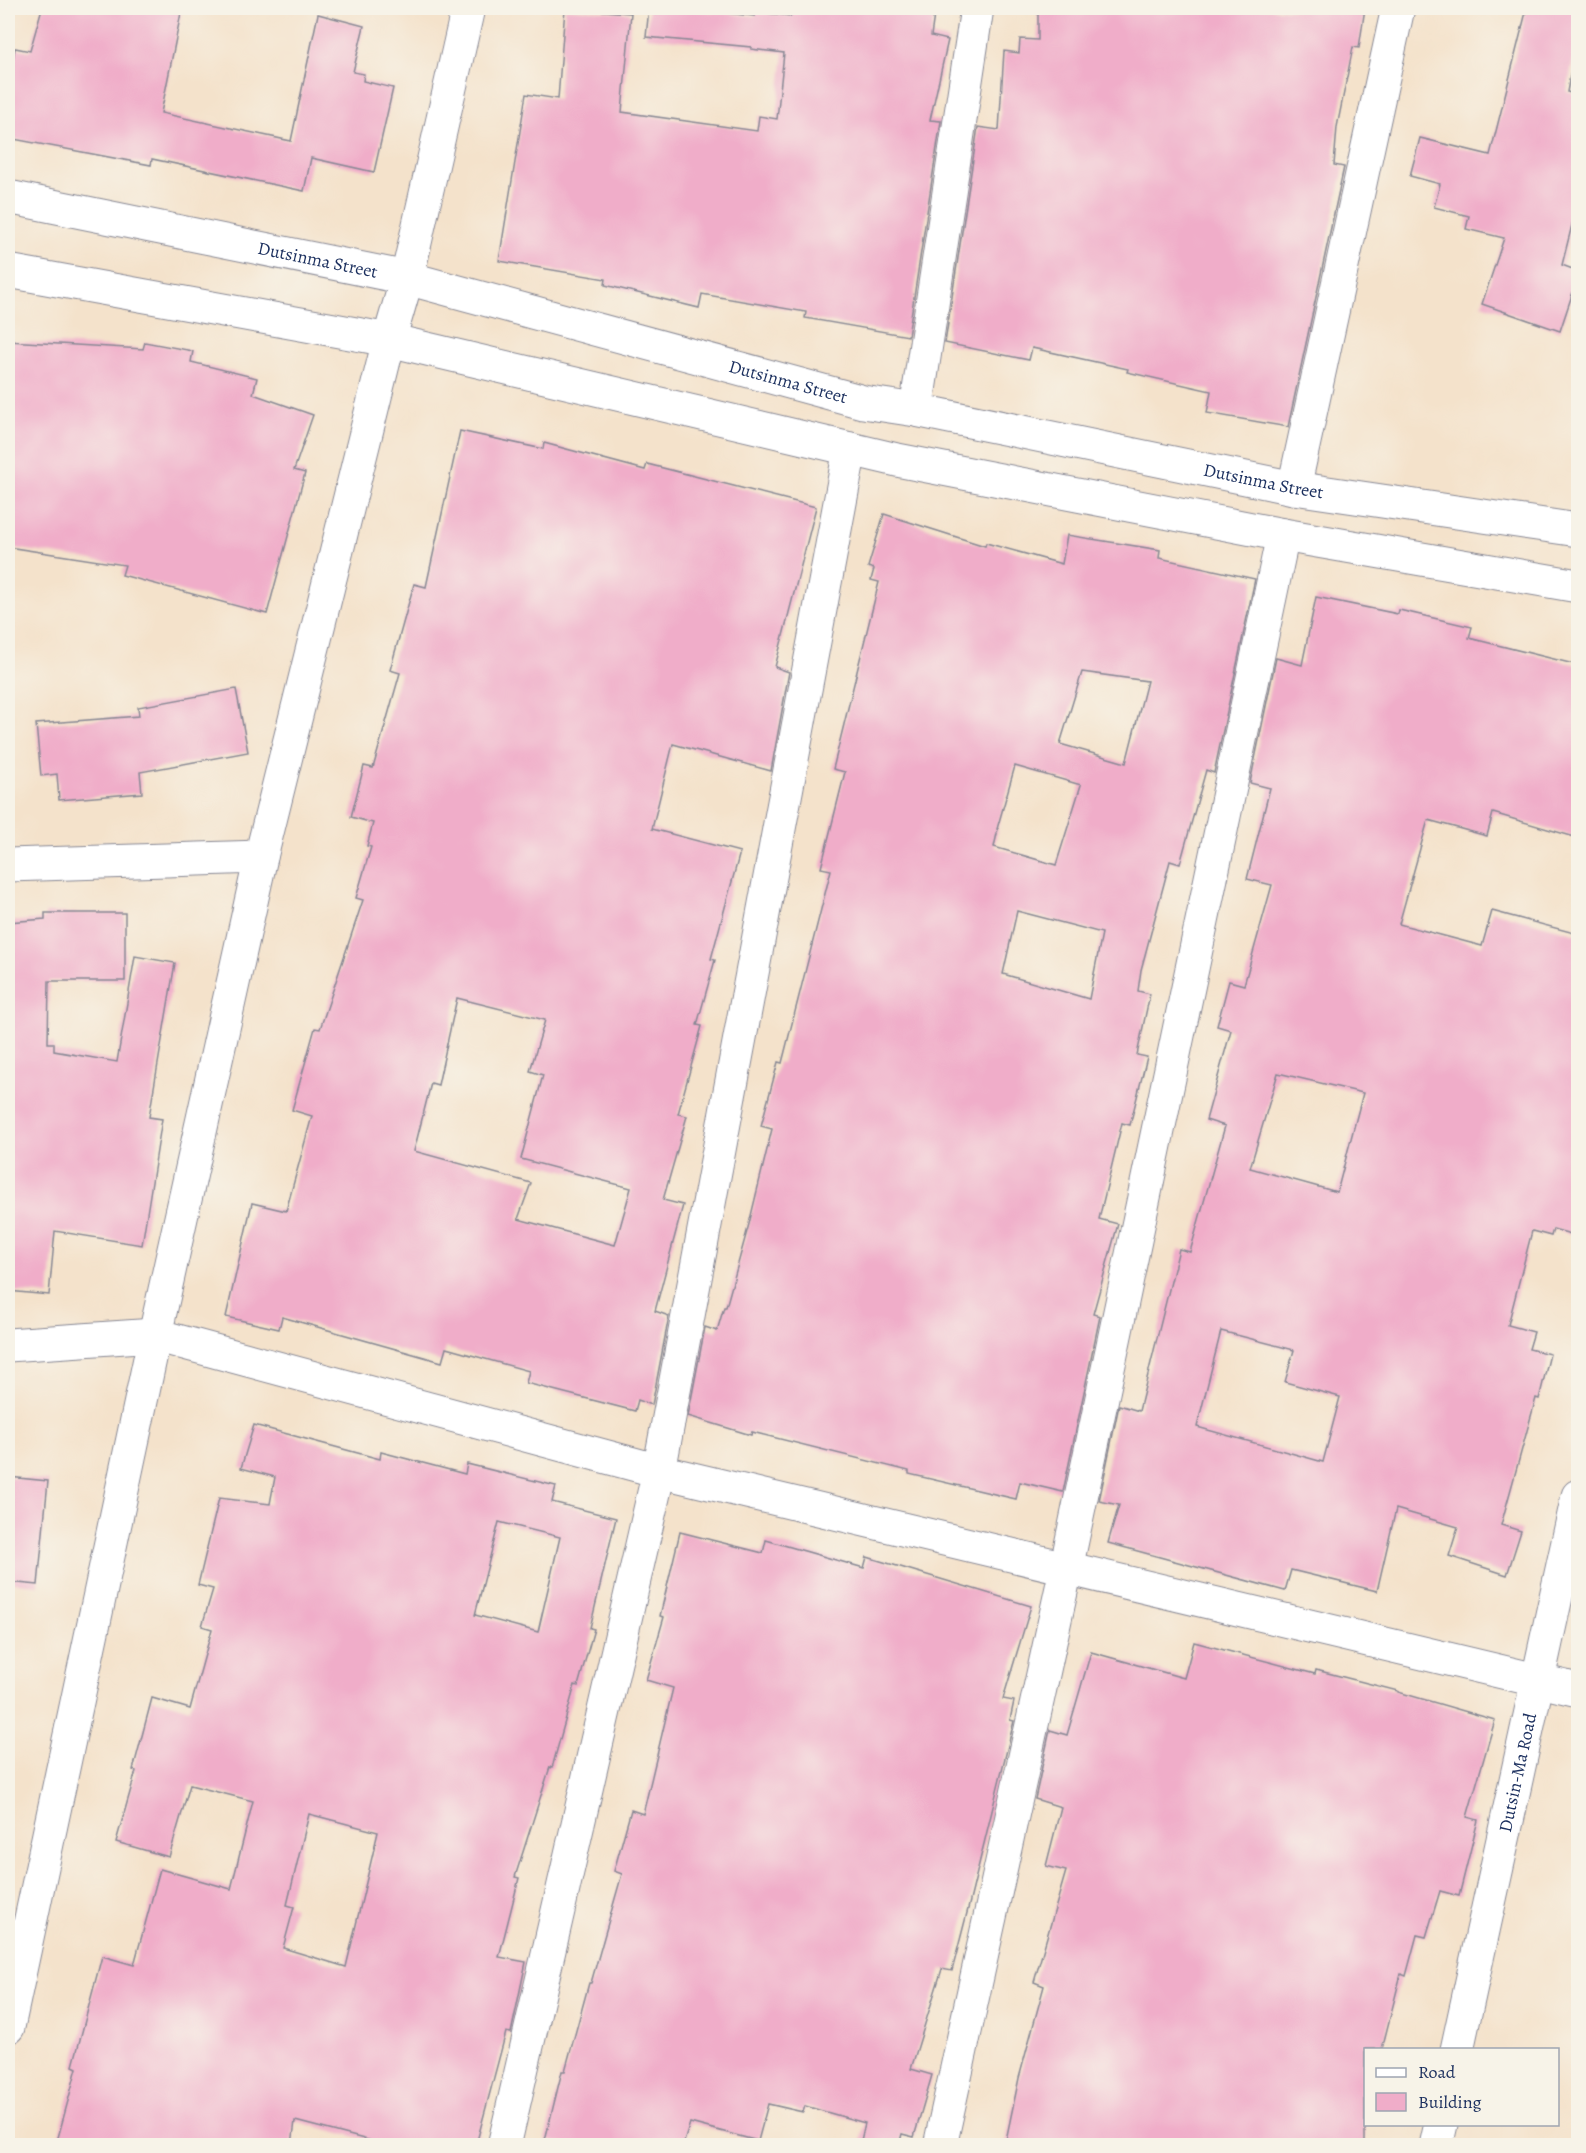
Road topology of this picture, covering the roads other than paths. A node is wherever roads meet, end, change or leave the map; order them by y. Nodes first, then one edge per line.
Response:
1 (468, 8) edge
2 (977, 8) edge
3 (1398, 8) edge
4 (8, 197) edge
5 (8, 271) edge
6 (407, 278) junction
7 (389, 340) junction
8 (916, 410) junction
9 (850, 449) junction
10 (1294, 488) junction
11 (1578, 530) edge
12 (1283, 536) junction
13 (1578, 586) edge
14 (261, 857) junction
15 (8, 865) edge
16 (155, 1335) junction
17 (8, 1345) edge
18 (659, 1471) junction
19 (1578, 1496) edge
20 (1066, 1569) junction
21 (1538, 1681) junction
22 (1578, 1690) edge
23 (8, 2027) edge
24 (1457, 2048) edge
25 (1441, 2126) edge
26 (504, 2145) edge
27 (940, 2145) edge
28 (1436, 2145) edge

1 - 6 street
2 - 8 street
3 - 10 street
4 - 6 street, Dutsinma Street
5 - 7 street
6 - 7 street
6 - 8 street, Dutsinma Street
7 - 9 street
7 - 14 street
8 - 10 street, Dutsinma Street
9 - 12 street
9 - 18 street
10 - 11 street, Dutsinma Street
12 - 13 street
12 - 20 street
14 - 15 street
14 - 16 street
16 - 17 street
16 - 18 street
16 - 23 street
18 - 20 street
18 - 26 street
19 - 21 street, Dutsin-Ma Road
20 - 21 street
20 - 27 street
21 - 22 street
21 - 24 street, Dutsin-Ma Road
25 - 28 street

